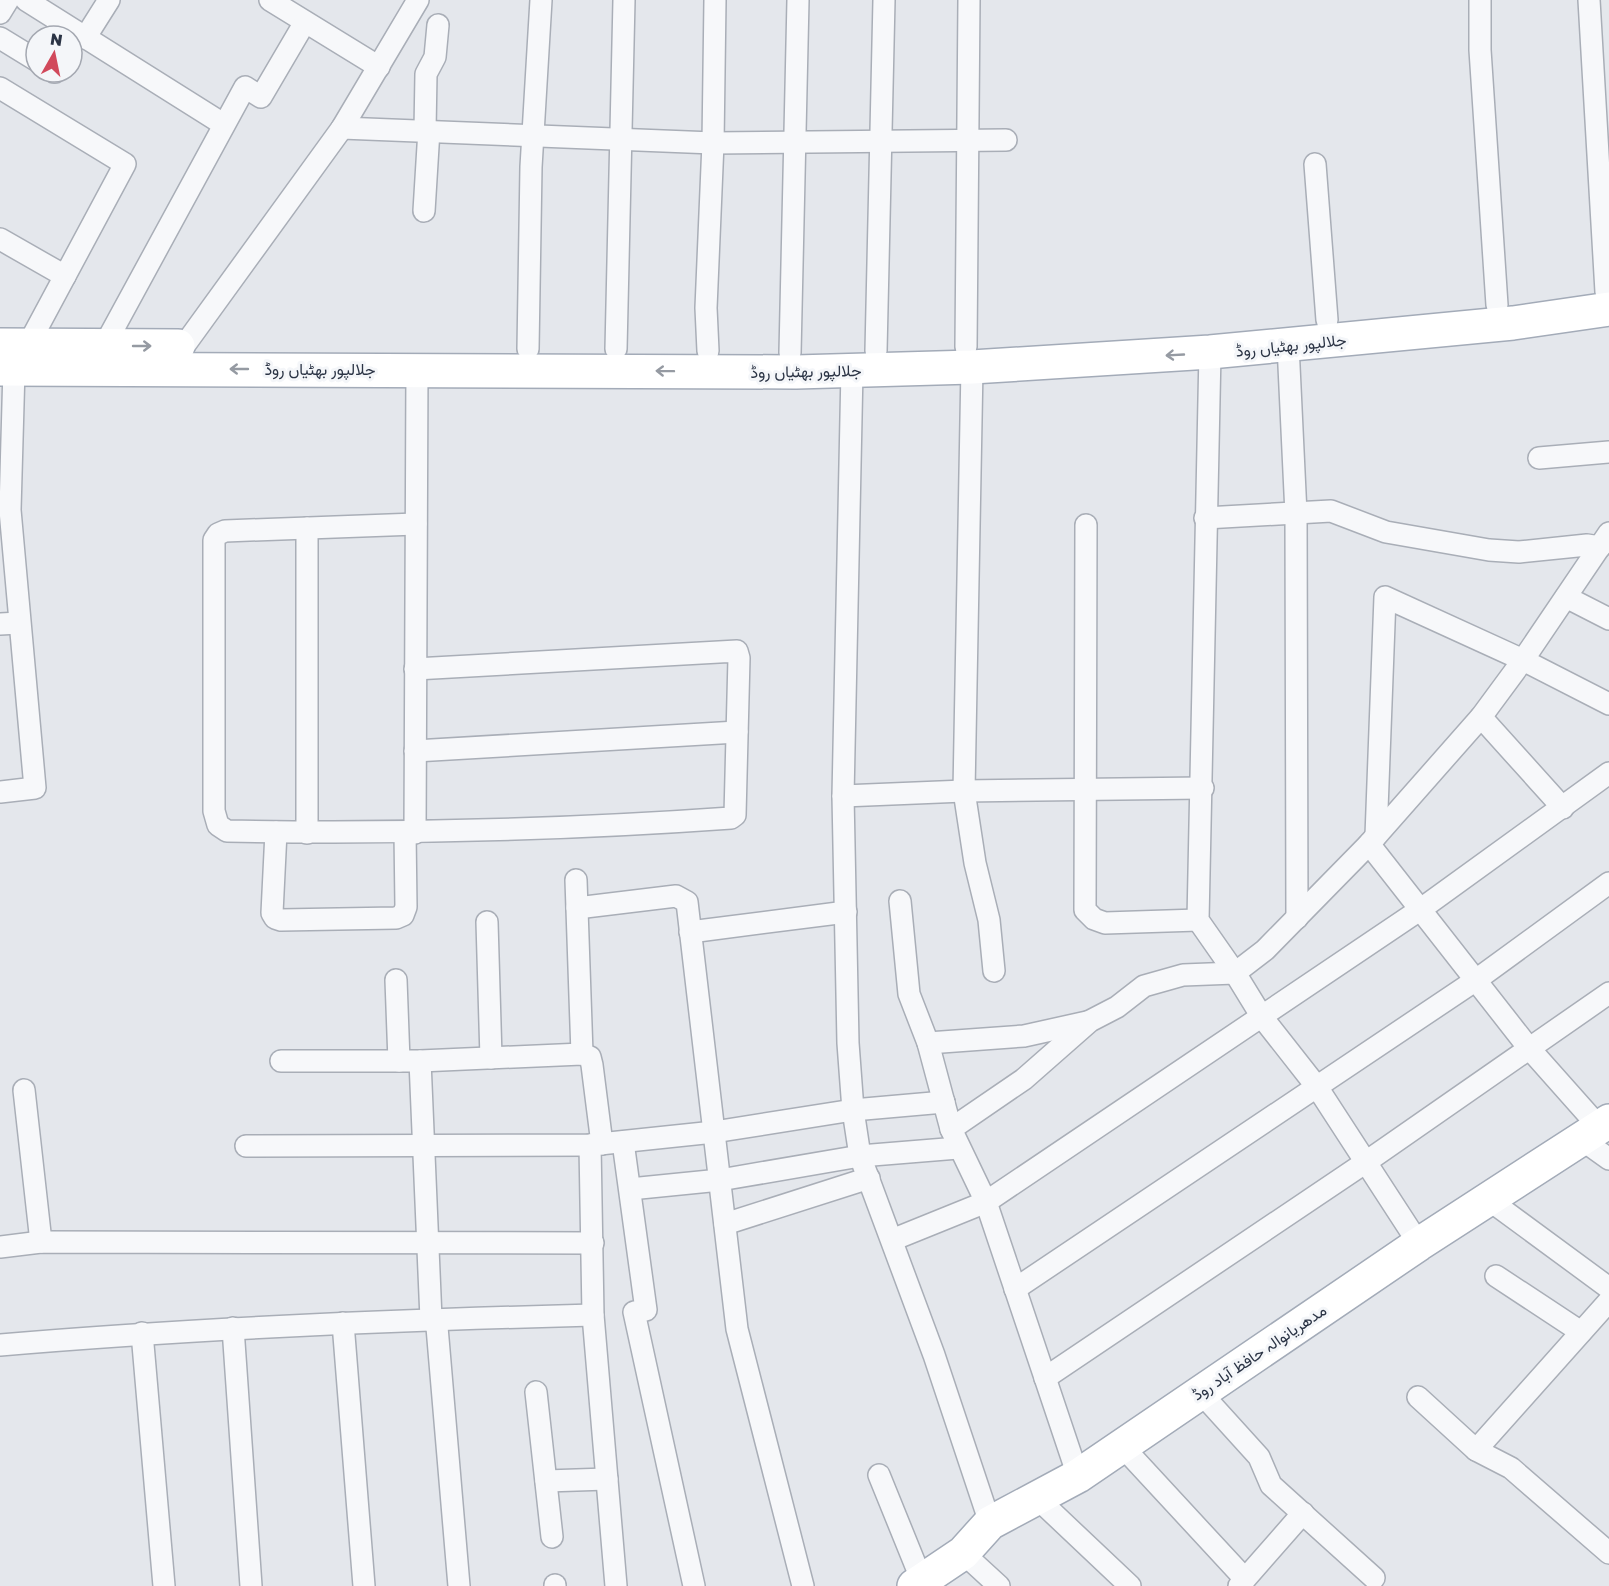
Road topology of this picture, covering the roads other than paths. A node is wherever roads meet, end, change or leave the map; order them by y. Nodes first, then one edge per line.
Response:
1 (8, 0) edge
2 (26, 0) edge
3 (109, 0) edge
4 (270, 0) edge
5 (418, 0) edge
6 (542, 0) edge
7 (624, 0) edge
8 (715, 0) edge
9 (798, 0) edge
10 (884, 0) edge
11 (969, 0) edge
12 (1480, 0) edge
13 (1589, 0) edge
14 (0, 13) edge
15 (305, 22) junction
16 (438, 26) dead end
17 (0, 38) edge
18 (85, 38) junction
19 (24, 53) edge
20 (379, 67) junction
21 (0, 88) edge
22 (223, 123) junction
23 (342, 128) junction
24 (427, 130) junction
25 (533, 135) junction
26 (620, 139) junction
27 (1006, 140) dead end
28 (880, 141) junction
29 (968, 141) junction
30 (795, 142) junction
31 (713, 143) junction
32 (1315, 164) dead end
33 (424, 210) dead end
34 (0, 239) edge
35 (65, 276) junction
36 (1608, 297) edge
37 (1497, 305) junction
38 (1327, 320) junction
39 (1288, 345) junction
40 (104, 346) junction
41 (184, 346) junction
42 (528, 349) junction
43 (616, 349) junction
44 (708, 351) junction
45 (1210, 352) junction
46 (790, 353) junction
47 (10, 357) edge
48 (969, 357) junction
49 (864, 361) junction
50 (417, 369) junction
51 (1609, 452) edge
52 (1539, 458) dead end
53 (1296, 514) junction
54 (1205, 518) junction
55 (416, 524) junction
56 (1086, 525) dead end
57 (307, 528) junction
58 (1605, 541) edge
59 (1566, 597) junction
60 (1609, 619) edge
61 (10, 623) edge
62 (1523, 660) junction
63 (415, 669) junction
64 (1609, 704) edge
65 (1481, 717) junction
66 (737, 732) junction
67 (415, 751) junction
68 (1609, 774) edge
69 (1203, 788) junction
70 (1086, 790) junction
71 (964, 791) junction
72 (0, 792) edge
73 (843, 796) junction
74 (1563, 808) junction
75 (276, 832) junction
76 (410, 832) junction
77 (307, 833) junction
78 (1373, 840) junction
79 (576, 880) dead end
80 (1609, 883) edge
81 (900, 901) dead end
82 (577, 908) junction
83 (1421, 909) junction
84 (846, 912) junction
85 (1297, 918) junction
86 (1198, 920) junction
87 (487, 922) dead end
88 (690, 932) junction
89 (994, 971) dead end
90 (1235, 973) junction
91 (396, 980) dead end
92 (1476, 980) junction
93 (1609, 993) edge
94 (1262, 1017) junction
95 (1090, 1021) junction
96 (928, 1043) junction
97 (1528, 1047) junction
98 (582, 1054) junction
99 (491, 1058) junction
100 (281, 1061) dead end
101 (410, 1061) junction
102 (1317, 1087) junction
103 (24, 1090) dead end
104 (944, 1102) junction
105 (853, 1110) junction
106 (1597, 1130) edge
107 (714, 1132) junction
108 (955, 1139) junction
109 (624, 1142) junction
110 (423, 1145) junction
111 (596, 1145) junction
112 (246, 1146) dead end
113 (860, 1156) junction
114 (1609, 1159) edge
115 (1366, 1162) junction
116 (869, 1178) junction
117 (720, 1180) junction
118 (630, 1189) junction
119 (1488, 1199) junction
120 (986, 1202) junction
121 (725, 1224) junction
122 (892, 1240) junction
123 (41, 1242) junction
124 (429, 1243) junction
125 (593, 1243) junction
126 (1419, 1244) junction
127 (0, 1247) edge
128 (1496, 1276) dead end
129 (1609, 1287) edge
130 (1015, 1289) junction
131 (1609, 1301) edge
132 (593, 1315) junction
133 (431, 1319) junction
134 (343, 1323) junction
135 (232, 1328) junction
136 (1581, 1332) junction
137 (142, 1333) junction
138 (0, 1345) edge
139 (1045, 1378) junction
140 (536, 1392) dead end
141 (1201, 1392) junction
142 (1418, 1397) dead end
143 (1122, 1446) junction
144 (1476, 1450) junction
145 (879, 1475) dead end
146 (1078, 1476) junction
147 (607, 1479) junction
148 (546, 1481) junction
149 (1038, 1499) junction
150 (1303, 1513) junction
151 (990, 1523) junction
152 (552, 1537) dead end
153 (963, 1552) junction
154 (1609, 1553) edge
155 (1374, 1578) dead end
156 (918, 1583) edge
157 (1241, 1584) edge
158 (164, 1586) edge
159 (251, 1586) edge
160 (364, 1586) edge
161 (459, 1586) edge
162 (616, 1586) edge
163 (693, 1586) edge
164 (803, 1586) edge
165 (999, 1586) edge
166 (1130, 1586) edge

1 - 14 street
2 - 18 street
3 - 18 street
4 - 15 street
5 - 20 street
6 - 25 street
7 - 26 street
8 - 31 street
9 - 30 street
10 - 28 street
11 - 29 street
12 - 37 street
13 - 36 street
15 - 20 street
15 - 22 street
16 - 24 street
17 - 19 street
18 - 22 street
20 - 23 street
21 - 35 street
22 - 40 street
23 - 24 street
23 - 41 street
24 - 25 street
24 - 33 street
25 - 26 street
25 - 42 street
26 - 31 street
26 - 43 street
27 - 29 street
28 - 29 street
28 - 30 street
28 - 49 street
29 - 48 street
30 - 31 street
30 - 46 street
31 - 44 street
32 - 38 street
34 - 35 street
35 - 47 street
36 - 37 main road, جلالپور بھٹیاں روڈ
36 - 39 main road, جلالپور بھٹیاں روڈ
37 - 38 main road, جلالپور بھٹیاں روڈ
38 - 48 main road, جلالپور بھٹیاں روڈ
39 - 45 main road, جلالپور بھٹیاں روڈ
39 - 53 street
40 -> 41 main road, جلالپور بھٹیاں روڈ
40 - 47 main road, جلالپور بھٹیاں روڈ
41 - 42 main road, جلالپور بھٹیاں روڈ
42 - 43 main road, جلالپور بھٹیاں روڈ
43 - 44 main road, جلالپور بھٹیاں روڈ
44 - 46 main road, جلالپور بھٹیاں روڈ
45 -> 48 main road, جلالپور بھٹیاں روڈ
45 - 54 street
46 - 49 main road, جلالپور بھٹیاں روڈ
50 -> 47 main road, جلالپور بھٹیاں روڈ
47 - 61 street
48 - 49 main road, جلالپور بھٹیاں روڈ
48 - 71 street
49 -> 50 main road, جلالپور بھٹیاں روڈ
49 - 73 street
50 - 55 street
51 - 52 street
53 - 54 street
53 - 58 street
53 - 85 street
54 - 69 street
55 - 57 street
55 - 63 street
56 - 70 street
57 - 75 street
57 - 77 street
58 - 59 street
59 - 60 street
59 - 62 street
61 - 72 street
62 - 64 street
62 - 65 street
62 - 78 street
63 - 66 street
63 - 67 street
65 - 74 street
65 - 78 street
66 - 67 street
66 - 76 street
67 - 76 street
68 - 74 street
69 - 70 street
69 - 86 street
70 - 71 street
70 - 86 street
71 - 73 street
71 - 89 street
73 - 84 street
74 - 83 street
75 - 76 street
75 - 77 street
76 - 77 street
78 - 83 street
78 - 85 street
79 - 82 street
80 - 92 street
81 - 96 street
82 - 88 street
82 - 98 street
83 - 92 street
83 - 94 street
84 - 88 street
84 - 105 street
85 - 90 street
86 - 90 street
87 - 99 street
88 - 107 street
90 - 94 street
90 - 95 street
91 - 101 street
92 - 97 street
92 - 102 street
93 - 97 street
94 - 102 street
94 - 120 street
95 - 96 street
95 - 108 street
96 - 104 street
97 - 106 street
97 - 115 street
98 - 99 street
98 - 111 street
99 - 101 street
100 - 101 street
101 - 110 street
102 - 115 street
102 - 130 street
103 - 123 street
104 - 105 street
104 - 108 street
105 - 107 street
105 - 113 street
106 - 114 street
106 - 119 main road, مدھریانوالہ حافظ آباد روڈ
107 - 109 street
107 - 117 street
108 - 113 street
108 - 120 street
109 - 111 street
109 - 118 street
110 - 111 street
110 - 112 street
110 - 124 street
111 - 125 street
113 - 116 street
113 - 117 street
115 - 126 street
115 - 139 street
116 - 121 street
116 - 122 street
117 - 118 street
117 - 121 street
118 - 163 street
119 - 126 main road, مدھریانوالہ حافظ آباد روڈ
119 - 129 street
120 - 122 street
120 - 130 street
121 - 164 street
122 - 151 street
123 - 124 street
123 - 127 street
124 - 125 street
124 - 133 street
125 - 132 street
126 - 141 main road, مدھریانوالہ حافظ آباد روڈ
128 - 136 street
130 - 139 street
131 - 136 street
132 - 133 street
132 - 147 street
133 - 134 street
133 - 161 street
134 - 135 street
134 - 160 street
135 - 137 street
135 - 159 street
136 - 144 street
137 - 138 street
137 - 158 street
139 - 146 street
140 - 148 street
141 - 143 main road, مدھریانوالہ حافظ آباد روڈ
141 - 150 street
142 - 144 street
143 - 146 main road, مدھریانوالہ حافظ آباد روڈ
143 - 157 street
144 - 154 street
145 - 156 street
146 - 149 main road, مدھریانوالہ حافظ آباد روڈ
147 - 148 street
147 - 162 street
148 - 152 street
149 - 151 main road, مدھریانوالہ حافظ آباد روڈ
149 - 166 street
150 - 155 street
150 - 157 street
151 - 153 main road, مدھریانوالہ حافظ آباد روڈ
153 - 156 main road, مدھریانوالہ حافظ آباد روڈ
153 - 165 street

